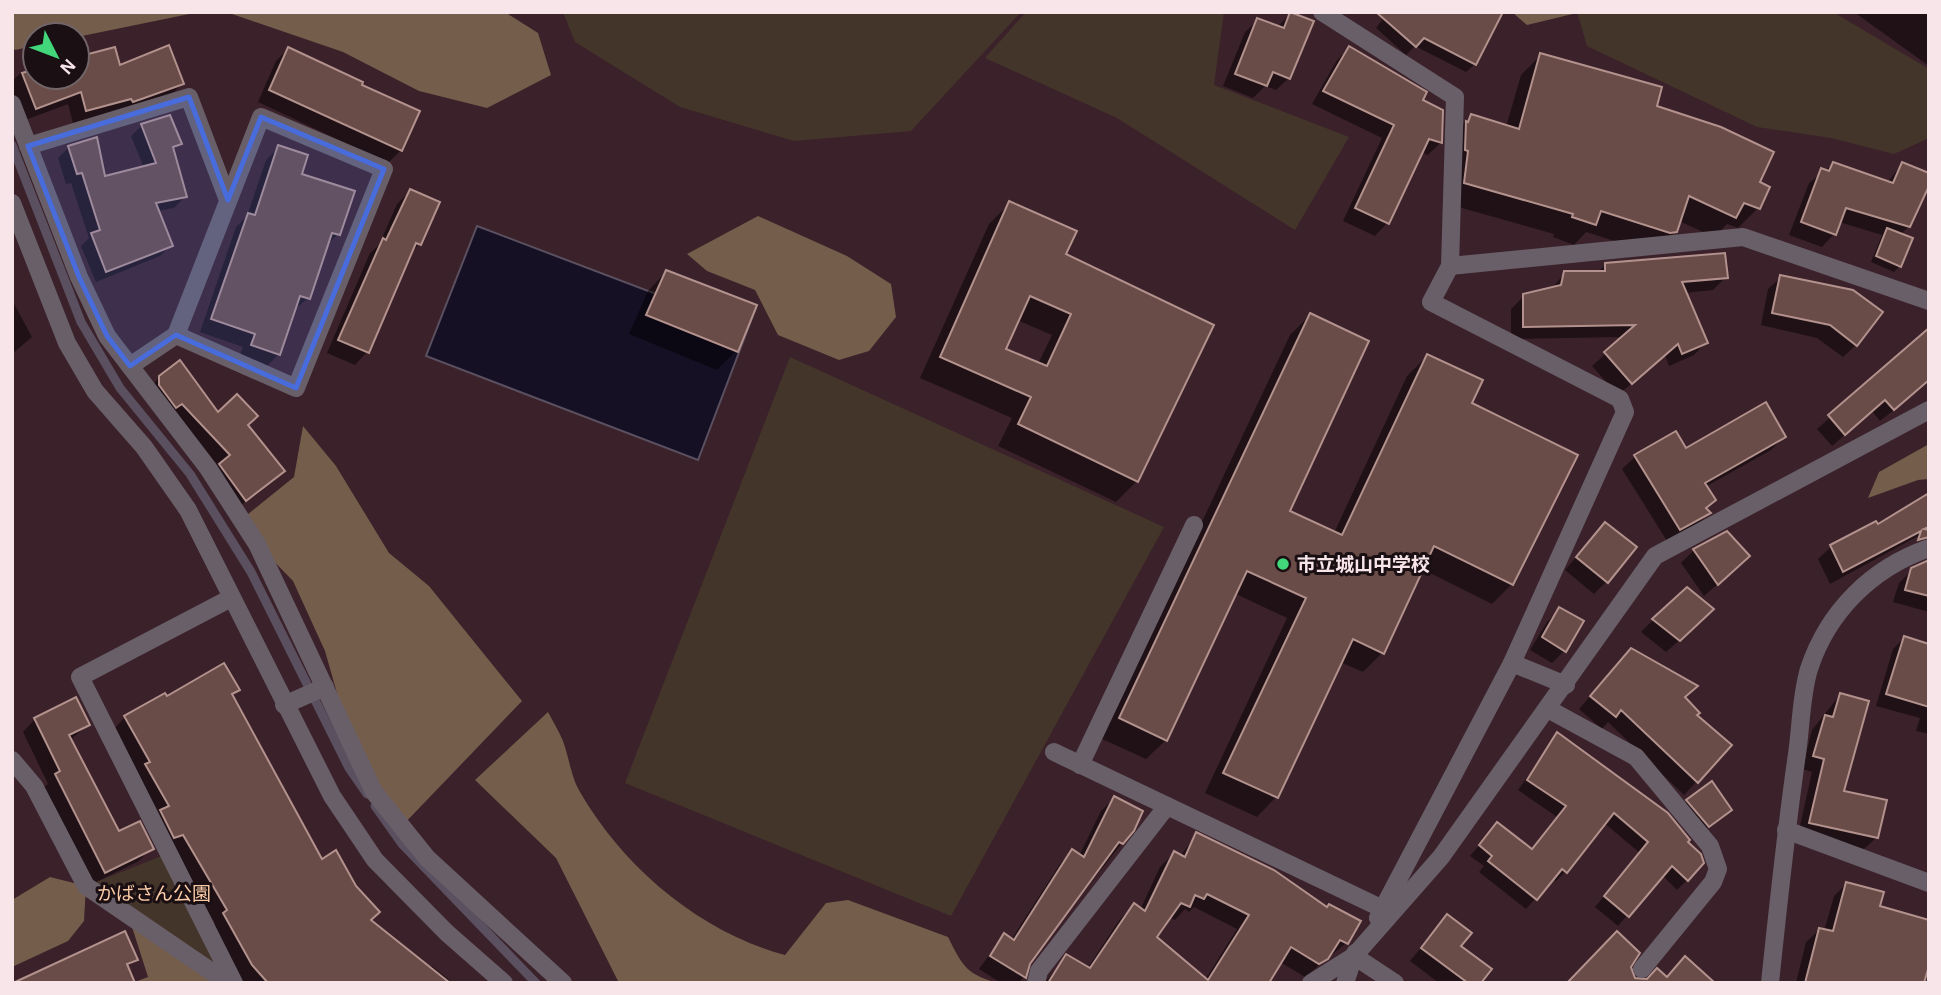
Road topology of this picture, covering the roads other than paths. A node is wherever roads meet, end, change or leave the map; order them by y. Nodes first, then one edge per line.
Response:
1 (1322, 12) edge
2 (12, 104) edge
3 (28, 146) junction
4 (228, 200) junction
5 (12, 203) edge
6 (1450, 266) junction
7 (1929, 301) edge
8 (176, 335) junction
9 (131, 366) junction
10 (1929, 410) edge
11 (1194, 525) dead end
12 (1929, 548) edge
13 (231, 598) junction
14 (1512, 663) junction
15 (1566, 685) junction
16 (325, 688) junction
17 (284, 705) junction
18 (1548, 709) junction
19 (1054, 752) dead end
20 (12, 760) edge
21 (1080, 765) junction
22 (1167, 806) junction
23 (1786, 830) junction
24 (1929, 883) edge
25 (1383, 909) junction
26 (1354, 956) junction
27 (1642, 969) dead end
28 (228, 983) edge
29 (234, 983) edge
30 (504, 983) edge
31 (563, 983) edge
32 (1036, 983) edge
33 (1311, 983) edge
34 (1345, 983) edge
35 (1395, 983) edge
36 (1770, 983) edge

1 - 6 street
2 - 3 street
3 - 4 street
3 - 9 street
4 - 8 street
4 - 8 street
5 - 13 street
6 - 7 street
6 - 14 street
8 - 9 street
9 - 16 street
10 - 15 street
11 - 21 street
12 - 23 street
13 - 17 street
13 - 29 street
14 - 15 street
14 - 25 street
15 - 18 street
16 - 17 street
16 - 31 street
17 - 30 street
18 - 26 street
18 - 27 street
19 - 21 street
20 - 28 street
21 - 22 street
22 - 25 street
22 - 32 street
23 - 24 street
23 - 36 street
25 - 26 street
26 - 33 street
26 - 34 street
26 - 35 street

